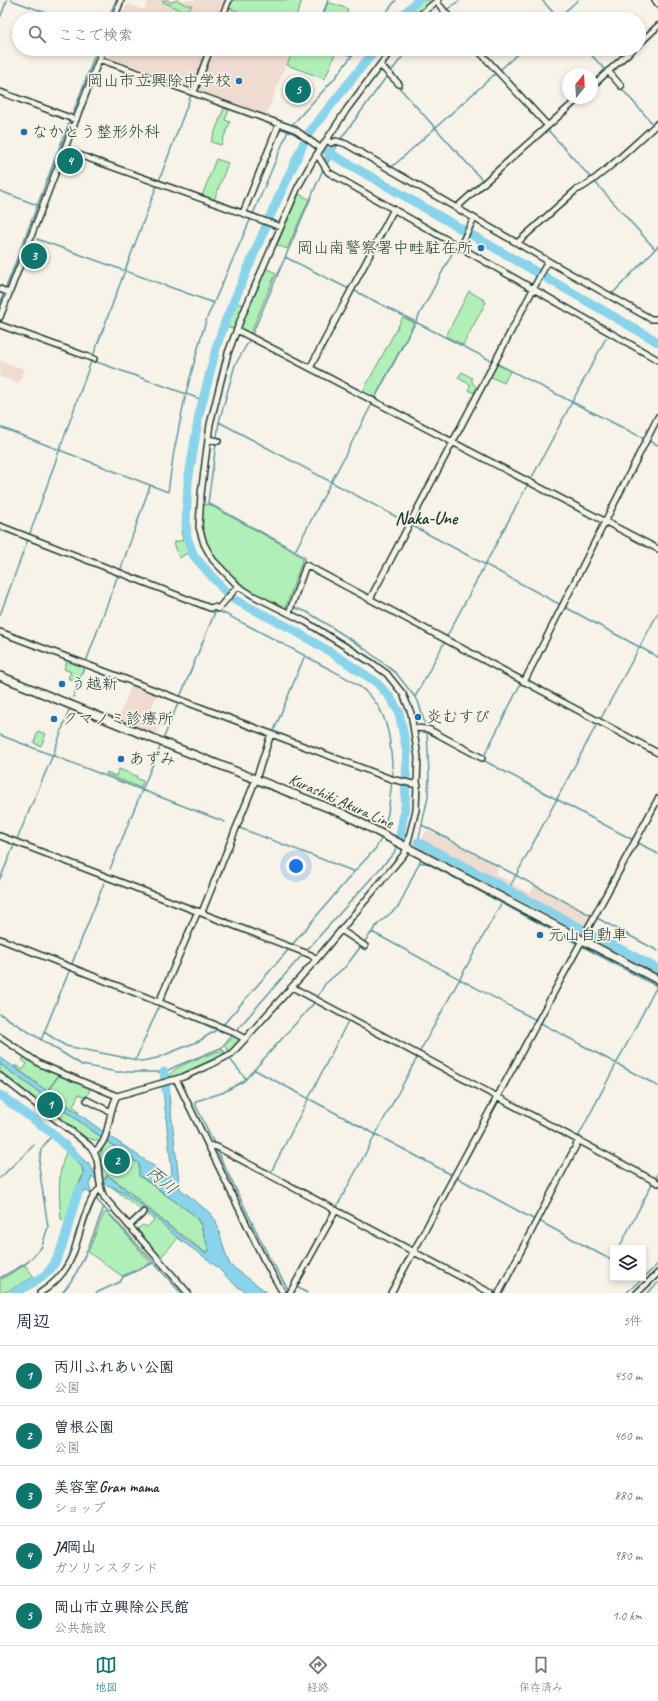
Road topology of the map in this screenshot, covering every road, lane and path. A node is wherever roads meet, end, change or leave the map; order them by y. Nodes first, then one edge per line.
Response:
1 (121, 0) edge
2 (229, 0) edge
3 (655, 0) edge
4 (437, 1) edge
5 (658, 4) edge
6 (117, 12) edge
7 (224, 12) edge
8 (424, 12) edge
9 (445, 12) edge
10 (658, 26) edge
11 (646, 37) edge
12 (207, 56) edge
13 (387, 56) edge
14 (483, 56) edge
15 (625, 56) edge
16 (99, 58) joint
17 (380, 65) junction
18 (608, 71) junction
19 (598, 80) edge
20 (399, 84) dead end
21 (621, 86) dead end
22 (0, 92) edge
23 (194, 92) junction
24 (572, 104) edge
25 (72, 119) junction
26 (658, 123) edge
27 (278, 125) junction
28 (548, 126) junction
29 (327, 140) junction
30 (320, 148) junction
31 (65, 150) junction
32 (317, 154) junction
33 (458, 206) junction
34 (394, 209) junction
35 (243, 213) junction
36 (474, 218) junction
37 (281, 226) junction
38 (518, 241) junction
39 (460, 247) junction
40 (548, 261) junction
41 (534, 289) junction
42 (4, 291) edge
43 (0, 318) edge
44 (658, 319) edge
45 (0, 325) edge
46 (237, 330) junction
47 (93, 358) dead end
48 (658, 360) edge
49 (310, 368) junction
50 (658, 417) edge
51 (208, 439) junction
52 (216, 441) dead end
53 (452, 443) junction
54 (604, 523) junction
55 (0, 526) edge
56 (658, 549) edge
57 (238, 586) junction
58 (370, 599) junction
59 (289, 613) junction
60 (0, 632) edge
61 (0, 676) edge
62 (524, 682) junction
63 (414, 728) junction
64 (272, 735) junction
65 (658, 753) edge
66 (482, 758) dead end
67 (256, 779) junction
68 (418, 785) junction
69 (658, 800) edge
70 (0, 836) edge
71 (408, 847) junction
72 (199, 912) junction
73 (341, 930) junction
74 (0, 939) edge
75 (583, 939) junction
76 (363, 945) dead end
77 (316, 960) junction
78 (658, 980) edge
79 (292, 987) junction
80 (159, 1002) junction
81 (0, 1037) edge
82 (245, 1039) junction
83 (0, 1076) edge
84 (176, 1079) junction
85 (116, 1096) junction
86 (496, 1097) junction
87 (87, 1100) dead end
88 (111, 1112) junction
89 (578, 1141) junction
90 (208, 1145) junction
91 (95, 1151) junction
92 (655, 1181) edge
93 (100, 1189) junction
94 (144, 1212) dead end
95 (335, 1212) junction
96 (129, 1226) junction
97 (413, 1251) junction
98 (658, 1274) edge
99 (293, 1289) edge
100 (40, 1293) edge
101 (188, 1293) edge
102 (283, 1293) edge
103 (391, 1293) edge
104 (491, 1293) edge
105 (499, 1293) edge
106 (637, 1293) edge

1 - 6 street
2 - 7 street
3 - 5 street
4 - 8 street
4 - 9 street
10 - 11 street
12 - 23 street
13 - 17 street
14 - 28 street
15 - 18 street
16 - 23 street
16 - 25 street
17 - 20 street
17 - 29 street
18 - 19 street
18 - 21 street
22 - 25 street
23 - 27 street
24 - 28 street
25 - 31 street
26 - 38 street
27 - 30 street
27 - 35 street
28 - 33 street
29 - 30 street
29 - 33 street
30 - 32 street
31 - 35 street
31 - 42 street
32 - 34 street
32 - 37 street
33 - 36 street
34 - 39 street
34 - 49 street
35 - 37 street
36 - 38 street
36 - 39 street
37 - 46 street
38 - 40 street
39 - 41 street
40 - 41 street
40 - 44 street
41 - 48 street
41 - 53 street
42 - 43 street
45 - 47 street
46 - 49 street
46 - 51 street
49 - 53 street
50 - 54 street
51 - 52 street
51 - 57 street
53 - 54 street
53 - 58 street
54 - 56 street
54 - 62 street
55 - 57 street
57 - 59 street
58 - 59 street
58 - 62 street
59 - 63 street
60 - 64 street
61 - 67 main road, Kurashiki Akura Line
62 - 65 street
63 - 66 street
63 - 68 street
64 - 67 street
64 - 68 street
67 - 71 main road, Kurashiki Akura Line
67 - 72 street
68 - 71 street
69 - 75 street
70 - 72 street
71 - 73 street
71 - 75 main road, Kurashiki Akura Line
72 - 77 street
72 - 80 street
73 - 76 street
73 - 77 street
74 - 80 street
75 - 78 main road, Kurashiki Akura Line
75 - 86 street
77 - 79 street
79 - 82 street
79 - 86 street
80 - 82 street
81 - 85 street
82 - 84 street
83 - 91 street
84 - 85 street
84 - 90 street
85 - 88 street
86 - 89 street
86 - 97 street
87 - 88 street
88 - 91 street
89 - 92 street
89 - 105 street
90 - 95 street
90 - 102 street
91 - 93 street
93 - 96 street
93 - 100 street
94 - 96 street
95 - 97 street
95 - 99 street
96 - 101 street
97 - 103 street
97 - 104 street
98 - 106 street

